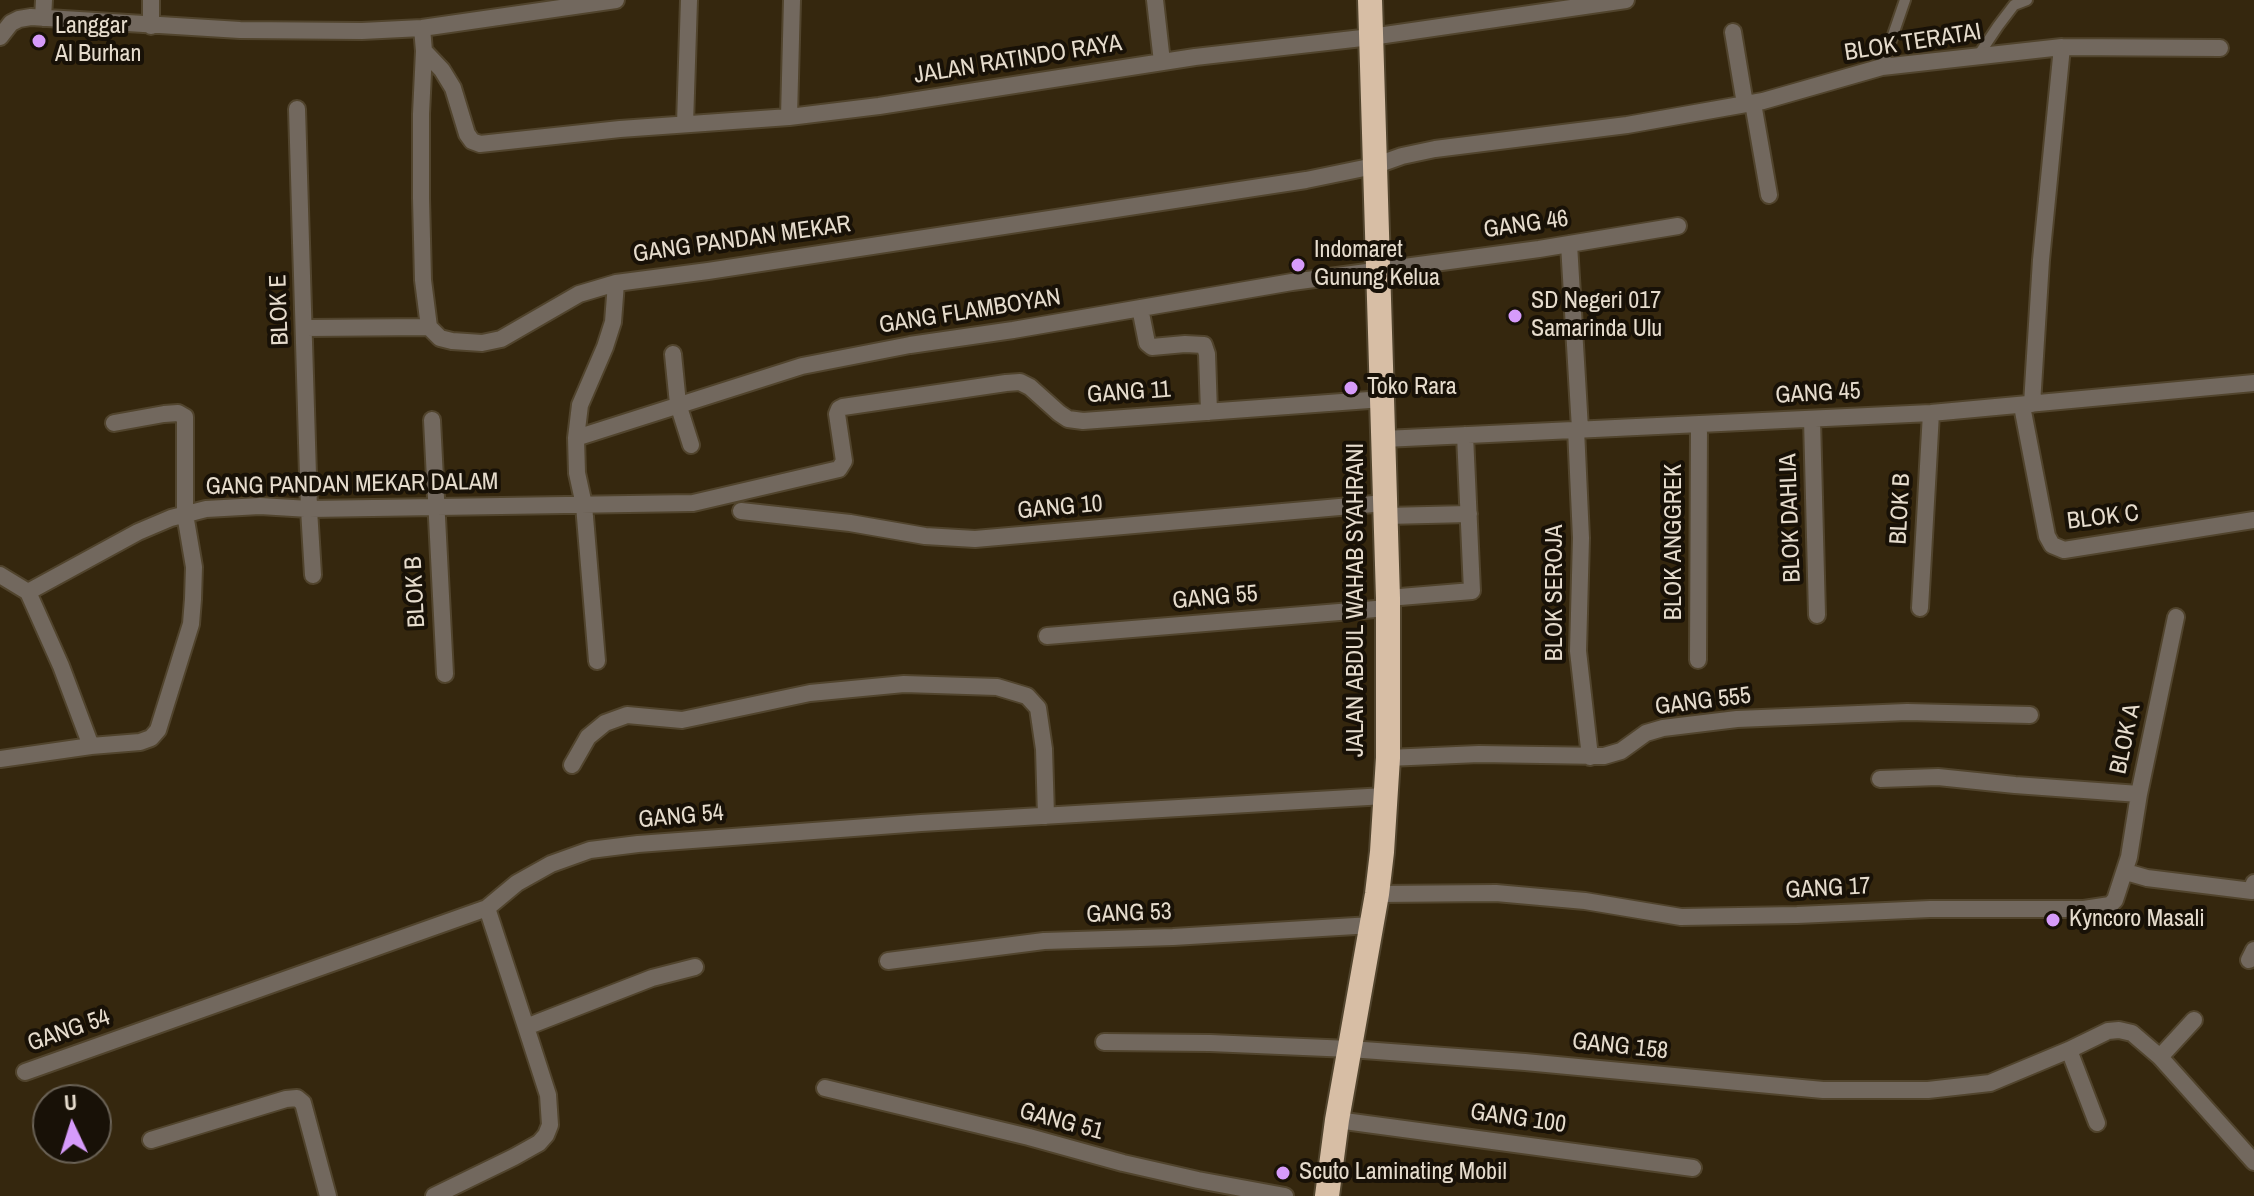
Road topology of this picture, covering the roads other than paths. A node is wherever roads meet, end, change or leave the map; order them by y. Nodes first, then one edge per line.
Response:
1 (44, 0) edge
2 (151, 0) edge
3 (616, 0) edge
4 (689, 0) edge
5 (792, 0) edge
6 (1155, 0) edge
7 (1370, 0) edge
8 (1626, 0) edge
9 (1905, 0) edge
10 (2027, 0) edge
11 (43, 18) junction
12 (151, 26) junction
13 (422, 28) junction
14 (1733, 32) dead end
15 (0, 37) edge
16 (1371, 37) junction
17 (2062, 47) junction
18 (2220, 48) dead end
19 (424, 51) junction
20 (1978, 56) junction
21 (1162, 62) junction
22 (1882, 67) junction
23 (1749, 104) junction
24 (297, 109) dead end
25 (789, 117) junction
26 (685, 124) junction
27 (1374, 166) junction
28 (1769, 195) dead end
29 (1678, 226) dead end
30 (1569, 244) junction
31 (1380, 269) junction
32 (616, 283) junction
33 (1140, 308) junction
34 (429, 327) junction
35 (305, 328) junction
36 (673, 354) dead end
37 (2254, 383) edge
38 (1383, 399) junction
39 (678, 404) junction
40 (2027, 405) junction
41 (843, 407) joint
42 (1209, 412) junction
43 (1931, 413) junction
44 (1812, 419) junction
45 (432, 420) dead end
46 (114, 423) dead end
47 (1699, 424) junction
48 (1578, 429) junction
49 (1465, 435) junction
50 (576, 438) junction
51 (1384, 439) junction
52 (691, 445) dead end
53 (584, 505) junction
54 (435, 508) junction
55 (309, 509) junction
56 (1385, 510) junction
57 (741, 511) dead end
58 (185, 514) junction
59 (1469, 514) junction
60 (2254, 520) edge
61 (313, 575) dead end
62 (0, 576) edge
63 (28, 592) junction
64 (1388, 603) junction
65 (1920, 608) dead end
66 (1817, 615) dead end
67 (2176, 617) dead end
68 (1047, 636) dead end
69 (1698, 660) dead end
70 (597, 661) dead end
71 (445, 674) dead end
72 (2030, 715) dead end
73 (91, 746) junction
74 (1590, 757) junction
75 (1388, 758) junction
76 (0, 759) edge
77 (572, 765) dead end
78 (1880, 779) dead end
79 (2139, 794) junction
80 (1385, 796) junction
81 (1046, 816) junction
82 (2126, 872) junction
83 (2253, 888) edge
84 (1377, 894) junction
85 (487, 908) junction
86 (1372, 925) junction
87 (888, 961) dead end
88 (695, 967) dead end
89 (2194, 1020) dead end
90 (526, 1027) junction
91 (1104, 1042) dead end
92 (1350, 1049) junction
93 (2069, 1050) junction
94 (2160, 1057) junction
95 (25, 1072) dead end
96 (825, 1088) dead end
97 (1337, 1120) junction
98 (2097, 1123) dead end
99 (151, 1140) dead end
100 (2254, 1162) edge
101 (1693, 1168) dead end
102 (328, 1196) edge
103 (434, 1196) edge
104 (1285, 1196) edge
105 (1327, 1196) edge

1 - 11 street
2 - 12 street
3 - 13 street
4 - 26 street
5 - 25 street
6 - 21 street
7 - 16 highway, JALAN ABDUL WAHAB SYAHRANI
8 - 16 street, JALAN RATINDO RAYA
9 - 22 lane
10 - 20 lane
11 - 12 street
11 - 15 street
12 - 13 street
13 - 19 street
14 - 23 street
16 - 21 street, JALAN RATINDO RAYA
16 - 27 highway, JALAN ABDUL WAHAB SYAHRANI
17 - 18 street, BLOK TERATAI
17 - 20 street, BLOK TERATAI
17 - 40 street
19 - 26 street, JALAN RATINDO RAYA
19 - 34 street
20 - 22 street, BLOK TERATAI
21 - 25 street, JALAN RATINDO RAYA
22 - 23 street, BLOK TERATAI
23 - 27 street, BLOK TERATAI
23 - 28 street
24 - 35 street, BLOK E
25 - 26 street, JALAN RATINDO RAYA
27 - 31 highway, JALAN ABDUL WAHAB SYAHRANI
27 - 32 street, GANG PANDAN MEKAR
29 - 30 street, GANG 46
30 - 31 street, GANG 46
30 - 48 street, BLOK SEROJA
31 - 33 street, GANG FLAMBOYAN
31 - 38 highway, JALAN ABDUL WAHAB SYAHRANI
32 - 34 street, GANG PANDAN MEKAR
32 - 50 street
33 - 39 street, GANG FLAMBOYAN
33 - 42 street
34 - 35 street
35 - 55 street, BLOK E
36 - 39 street
37 - 40 street, GANG 45
38 - 42 street, GANG 11
38 - 51 highway, JALAN ABDUL WAHAB SYAHRANI
39 - 50 street, GANG FLAMBOYAN
39 - 52 street
40 - 43 street, GANG 45
40 - 60 street, BLOK C
41 - 42 street, GANG 11
41 - 53 street, GANG PANDAN MEKAR DALAM
43 - 44 street, GANG 45
43 - 65 street, BLOK B
44 - 47 street, GANG 45
44 - 66 street, BLOK DAHLIA
45 - 54 street, BLOK B
46 - 58 street
47 - 48 street, GANG 45
47 - 69 street, BLOK ANGGREK
48 - 49 street, GANG 45
48 - 74 street, BLOK SEROJA
49 - 51 street, GANG 45
49 - 59 street
50 - 53 street
51 - 56 highway, JALAN ABDUL WAHAB SYAHRANI
53 - 54 street, GANG PANDAN MEKAR DALAM
53 - 70 street
54 - 55 street, GANG PANDAN MEKAR DALAM
54 - 71 street, BLOK B
55 - 58 street, GANG PANDAN MEKAR DALAM
55 - 61 street, BLOK E
56 - 57 street, GANG 10
56 - 59 street, GANG 10
56 - 64 highway, JALAN ABDUL WAHAB SYAHRANI
58 - 63 street, GANG PANDAN MEKAR DALAM
58 - 73 street
59 - 64 street, GANG 55
62 - 63 street
63 - 73 street
64 - 68 street, GANG 55
64 - 75 highway, JALAN ABDUL WAHAB SYAHRANI
67 - 79 street, BLOK A
72 - 74 street, GANG 555
73 - 76 street
74 - 75 street, GANG 555
75 - 80 highway, JALAN ABDUL WAHAB SYAHRANI
77 - 81 street
78 - 79 street
79 - 82 street, BLOK A
80 - 81 street, GANG 54
80 - 84 highway, JALAN ABDUL WAHAB SYAHRANI
81 - 85 street, GANG 54
82 - 83 street
82 - 84 street, GANG 17
84 - 86 highway, JALAN ABDUL WAHAB SYAHRANI
85 - 90 street
85 - 95 street, GANG 54
86 - 87 street, GANG 53
86 - 92 highway, JALAN ABDUL WAHAB SYAHRANI
88 - 90 street
89 - 94 street
90 - 103 street
91 - 92 street, GANG 158
92 - 93 street, GANG 158
92 - 97 highway, JALAN ABDUL WAHAB SYAHRANI
93 - 94 street, GANG 158
93 - 98 street
94 - 100 street
96 - 104 street, GANG 51
97 - 101 street, GANG 100
97 - 105 highway, JALAN ABDUL WAHAB SYAHRANI
99 - 102 street

